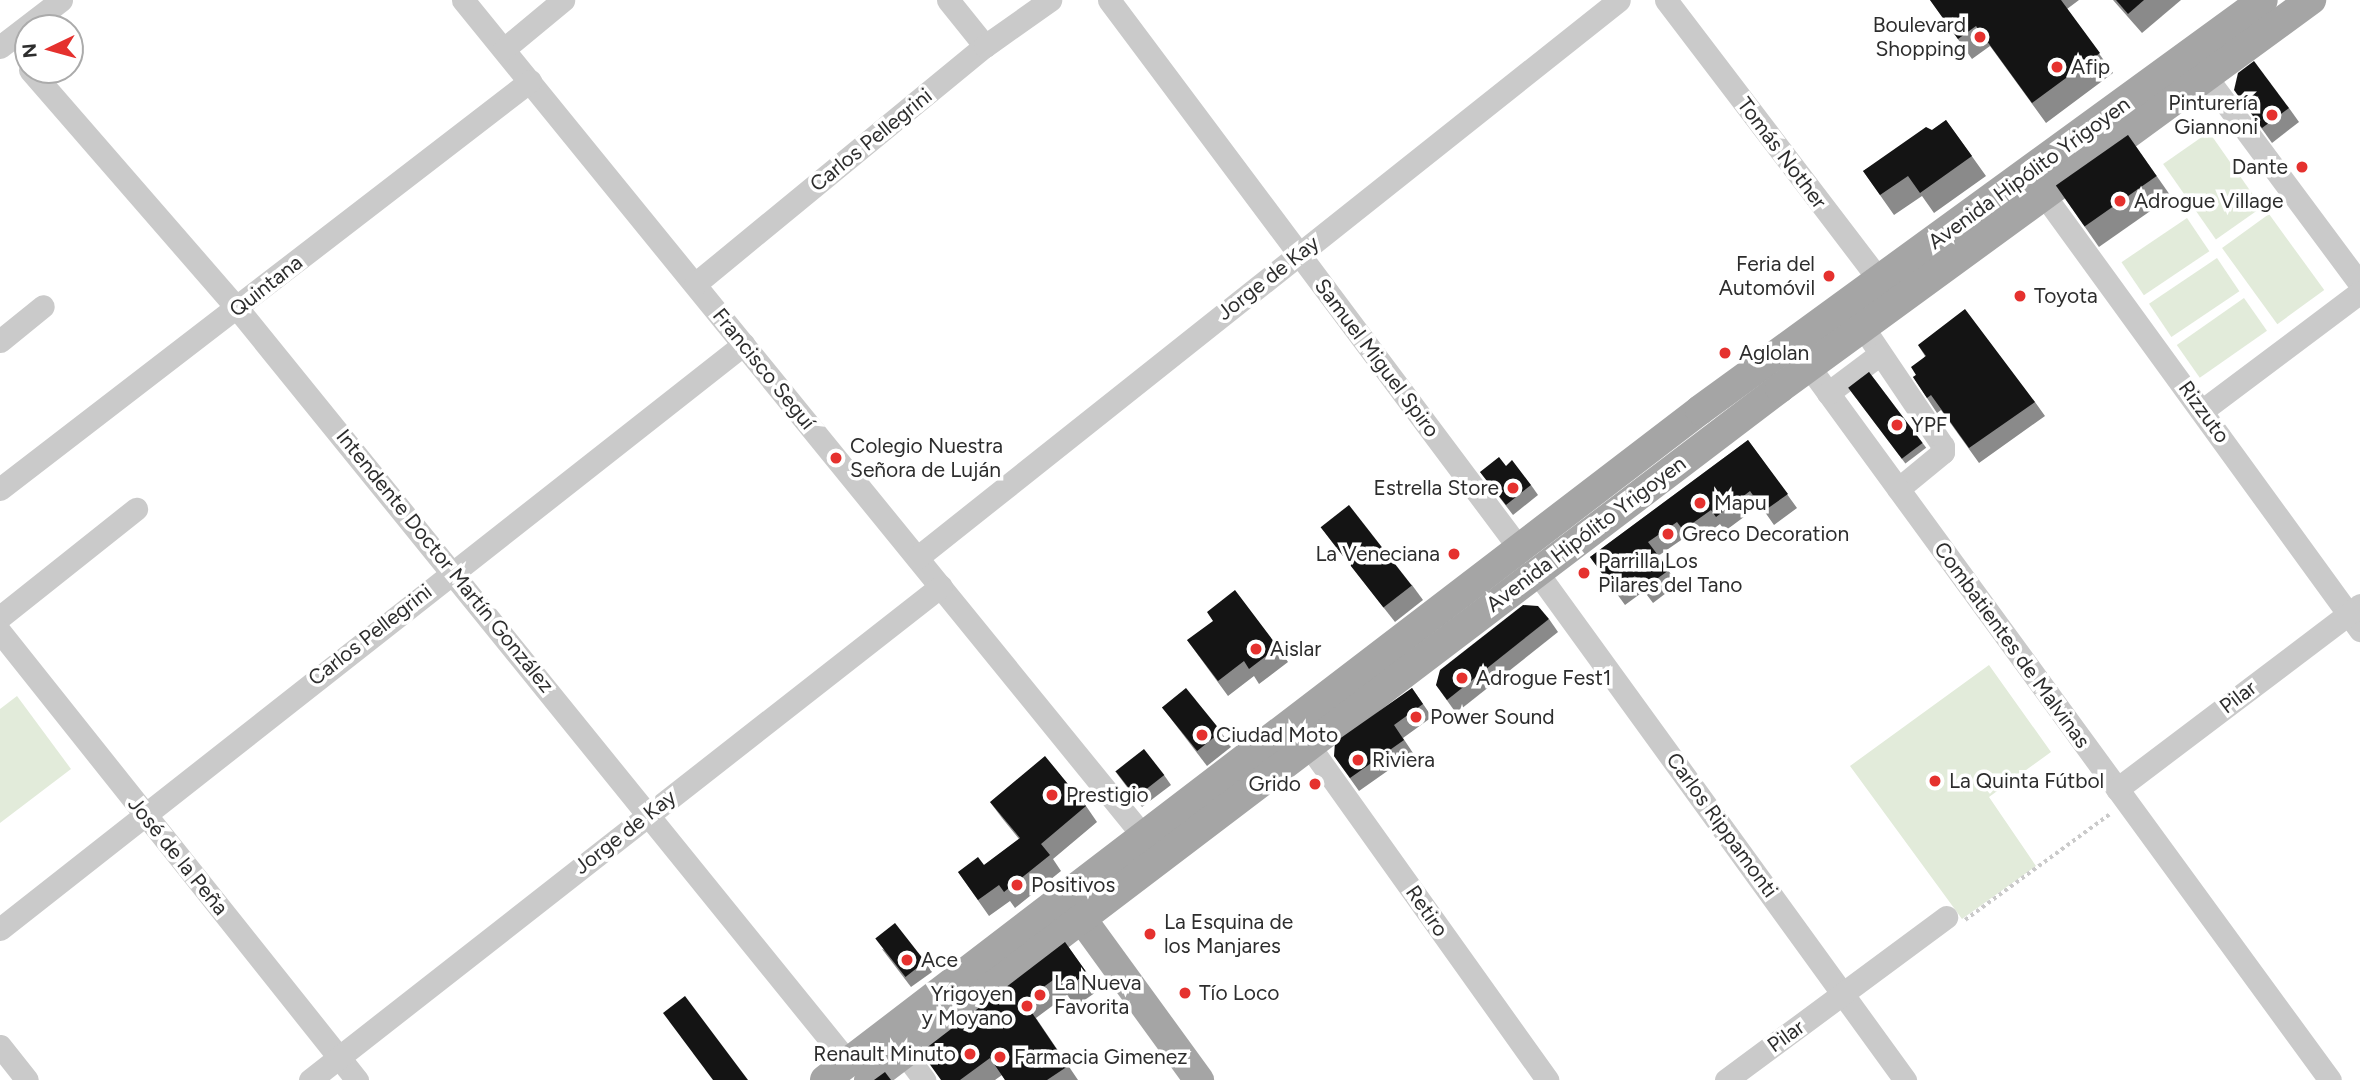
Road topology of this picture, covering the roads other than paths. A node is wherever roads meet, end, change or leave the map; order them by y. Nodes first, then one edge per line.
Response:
1 (61, 0) edge
2 (463, 0) edge
3 (563, 0) edge
4 (948, 0) edge
5 (1050, 0) edge
6 (1109, 0) edge
7 (1619, 0) edge
8 (1666, 0) edge
9 (2263, 0) edge
10 (2311, 0) edge
11 (2, 41) edge
12 (985, 46) junction
13 (504, 49) junction
14 (2207, 78) junction
15 (530, 81) junction
16 (42, 84) edge
17 (2044, 195) junction
18 (1299, 253) junction
19 (695, 284) junction
20 (2360, 284) edge
21 (2360, 292) edge
22 (1889, 293) junction
23 (43, 306) dead end
24 (237, 308) junction
25 (1864, 329) junction
26 (0, 341) edge
27 (744, 344) junction
28 (1880, 354) junction
29 (1801, 356) junction
30 (1828, 393) junction
31 (2203, 410) junction
32 (0, 488) edge
33 (1898, 489) junction
34 (136, 509) dead end
35 (918, 557) junction
36 (1528, 559) junction
37 (452, 570) junction
38 (941, 586) junction
39 (0, 617) edge
40 (2356, 617) edge
41 (0, 632) edge
42 (1307, 743) junction
43 (2122, 795) junction
44 (144, 813) junction
45 (649, 813) junction
46 (1153, 848) junction
47 (1073, 906) junction
48 (1946, 917) road end
49 (0, 929) edge
50 (1845, 993) junction
51 (0, 1046) edge
52 (904, 1053) junction
53 (339, 1058) junction
54 (847, 1074) edge
55 (27, 1080) edge
56 (310, 1080) edge
57 (357, 1080) edge
58 (924, 1080) edge
59 (1199, 1080) edge
60 (1548, 1080) edge
61 (1726, 1080) edge
62 (1905, 1080) edge
63 (2330, 1080) edge

1 - 11 street
2 - 13 street, Francisco Seguí
3 - 13 street
4 - 12 street
5 - 12 street, Carlos Pellegrini
6 - 18 street, Samuel Miguel Spiro
7 - 18 street, Jorge de Kay
8 - 22 street, Tomás Nother
9 - 22 main road, Avenida Hipólito Yrigoyen
10 - 14 main road, Avenida Hipólito Yrigoyen
12 - 19 street, Carlos Pellegrini
13 - 15 street, Francisco Seguí
14 - 17 main road, Avenida Hipólito Yrigoyen
14 - 20 street
15 - 19 street, Francisco Seguí
15 - 24 street, Quintana
16 - 24 street, Intendente Doctor Martín González
17 - 22 main road, Avenida Hipólito Yrigoyen
17 - 31 street, Rizzuto
18 - 35 street, Jorge de Kay
18 - 36 street, Samuel Miguel Spiro
19 - 27 street, Francisco Seguí
21 - 31 street
22 - 25 main road, Avenida Hipólito Yrigoyen
22 - 29 main road, Avenida Hipólito Yrigoyen
23 - 26 street
24 - 32 street, Quintana
24 - 37 street, Intendente Doctor Martín González
25 - 28 street
25 - 29 main road, Avenida Hipólito Yrigoyen
27 - 35 street, Francisco Seguí
27 - 37 street, Carlos Pellegrini
28 - 30 street
28 - 33 street
29 - 30 street, Combatientes de Malvinas
29 - 36 main road, Avenida Hipólito Yrigoyen
30 - 33 street, Combatientes de Malvinas
31 - 40 street, Rizzuto
33 - 43 street, Combatientes de Malvinas
34 - 39 street
35 - 38 street, Francisco Seguí
36 - 42 main road, Avenida Hipólito Yrigoyen
36 - 46 main road, Avenida Hipólito Yrigoyen
36 - 50 street, Carlos Rippamonti
37 - 44 street, Carlos Pellegrini
37 - 45 street, Intendente Doctor Martín González
38 - 45 street, Jorge de Kay
38 - 46 street, Francisco Seguí
40 - 43 street, Pilar
41 - 44 street, José de la Peña
42 - 46 main road, Avenida Hipólito Yrigoyen
42 - 60 street, Retiro
43 - 63 street, Combatientes de Malvinas
44 - 49 street, Carlos Pellegrini
44 - 53 street, José de la Peña
45 - 53 street, Jorge de Kay
45 - 54 street, Intendente Doctor Martín González
46 - 47 main road, Avenida Hipólito Yrigoyen
47 - 52 main road, Avenida Hipólito Yrigoyen
47 - 54 main road, Avenida Hipólito Yrigoyen
47 - 59 main road
48 - 50 street, Pilar
50 - 61 street, Pilar
50 - 62 street, Carlos Rippamonti
51 - 55 street
52 - 54 main road, Avenida Hipólito Yrigoyen
52 - 58 street
53 - 56 street, Jorge de Kay
53 - 57 street, José de la Peña

